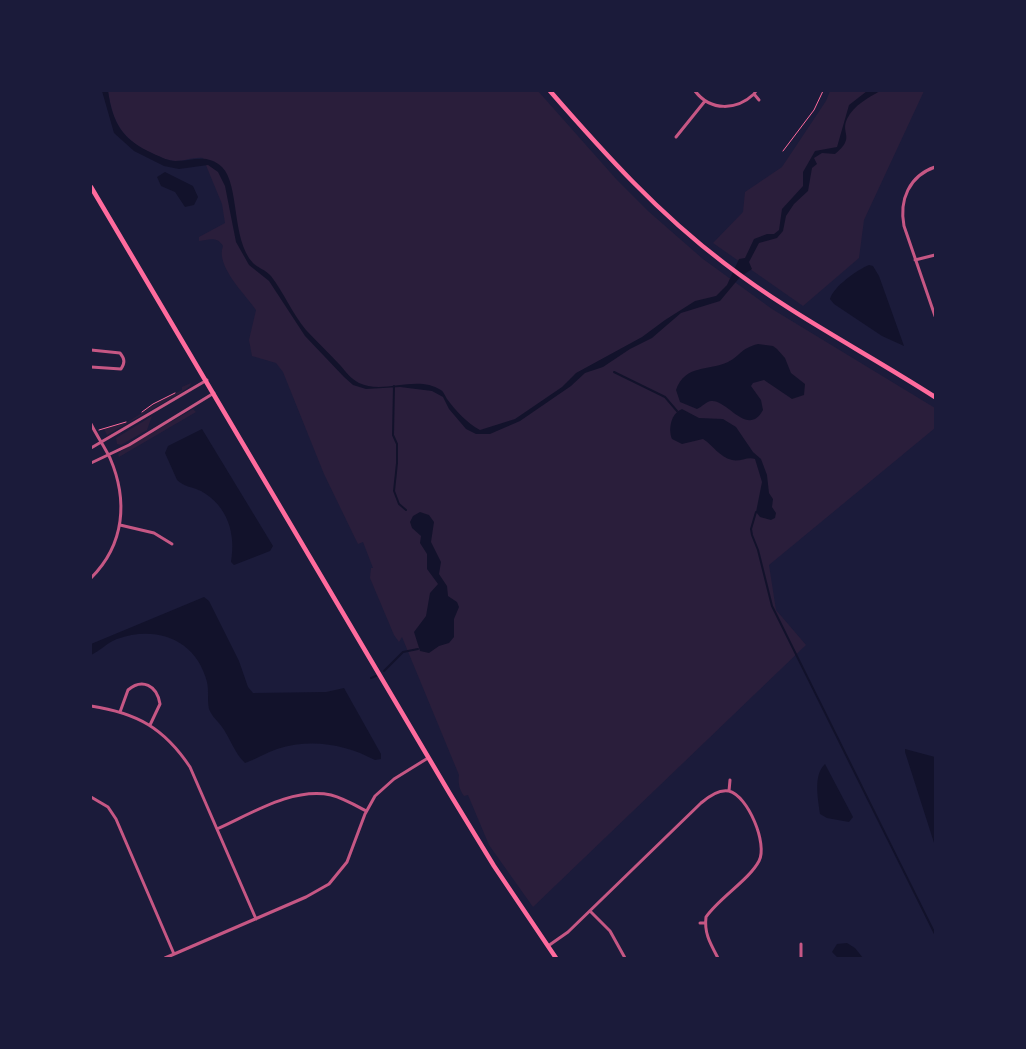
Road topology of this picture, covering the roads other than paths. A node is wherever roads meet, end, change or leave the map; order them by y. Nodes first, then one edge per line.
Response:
1 (550, 91) edge
2 (696, 91) edge
3 (755, 92) edge
4 (759, 100) dead end
5 (705, 101) junction
6 (676, 136) dead end
7 (935, 167) edge
8 (91, 187) edge
9 (935, 255) edge
10 (915, 260) junction
11 (935, 316) edge
12 (91, 350) edge
13 (91, 367) edge
14 (207, 380) junction
15 (215, 393) junction
16 (935, 397) edge
17 (91, 424) edge
18 (101, 443) junction
19 (91, 448) edge
20 (108, 455) junction
21 (91, 463) edge
22 (120, 525) junction
23 (172, 544) dead end
24 (91, 578) edge
25 (91, 706) edge
26 (120, 712) junction
27 (150, 725) junction
28 (428, 758) junction
29 (730, 780) dead end
30 (729, 791) junction
31 (91, 797) edge
32 (366, 811) junction
33 (217, 829) junction
34 (590, 911) junction
35 (256, 918) junction
36 (705, 922) junction
37 (700, 923) dead end
38 (801, 944) dead end
39 (548, 946) junction
40 (174, 954) junction
41 (165, 958) edge
42 (556, 958) edge
43 (625, 958) edge
44 (718, 958) edge
45 (801, 958) edge

1 - 16 main road
2 - 5 street
3 - 4 street
3 - 5 street
5 - 6 street
7 - 10 street
8 - 14 main road
9 - 10 street
10 - 11 street
12 - 13 street
14 - 15 main road
14 - 18 street
15 - 20 street
15 - 28 main road
17 - 18 street
18 - 19 street
18 - 20 street
20 - 21 street
20 - 22 street
22 - 23 street
22 - 24 street
25 - 26 street
26 - 27 street
26 - 27 street
27 - 33 street
28 - 32 street
28 - 39 main road
29 - 30 street
30 - 34 street
30 - 36 street
31 - 40 street
32 - 33 street
32 - 35 street
33 - 35 street
34 - 39 street
34 - 43 street
35 - 40 street
36 - 37 street
36 - 44 street
38 - 45 street
39 - 42 main road
40 - 41 street

